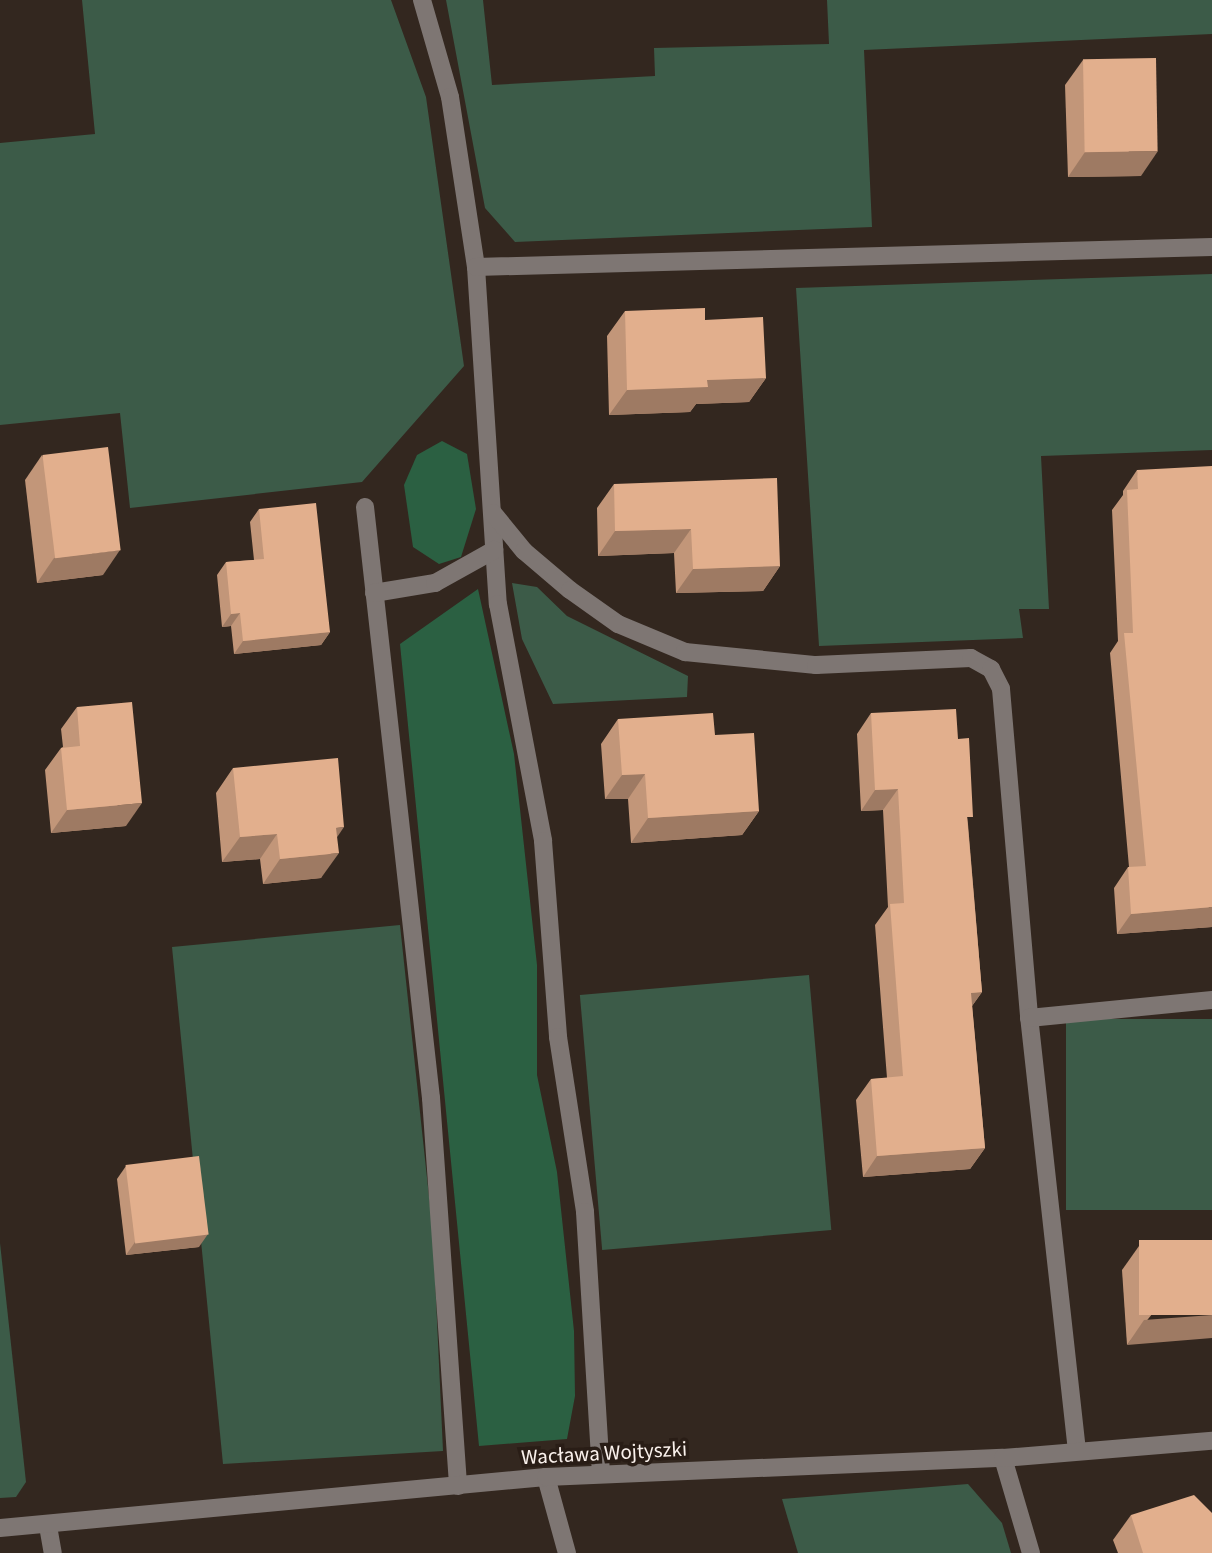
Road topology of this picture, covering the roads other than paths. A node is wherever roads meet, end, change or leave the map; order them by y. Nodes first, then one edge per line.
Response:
1 (422, 0) edge
2 (1212, 247) edge
3 (476, 267) junction
4 (365, 507) dead end
5 (493, 513) junction
6 (494, 550) junction
7 (374, 593) junction
8 (1212, 1000) edge
9 (1028, 1018) junction
10 (1212, 1441) edge
11 (1077, 1451) junction
12 (1003, 1458) junction
13 (601, 1474) junction
14 (546, 1477) junction
15 (458, 1486) junction
16 (48, 1525) junction
17 (0, 1528) edge
18 (53, 1553) edge
19 (567, 1553) edge
20 (1031, 1553) edge

1 - 3 street
2 - 3 street
3 - 5 street
4 - 7 street
5 - 6 street
5 - 9 street
6 - 7 street
6 - 13 street
7 - 15 street
8 - 9 street
9 - 11 street
10 - 11 street, Wacława Wojtyszki
11 - 12 street, Wacława Wojtyszki
12 - 13 street, Wacława Wojtyszki
12 - 20 street
13 - 14 street, Wacława Wojtyszki
14 - 15 street, Wacława Wojtyszki
14 - 19 street
15 - 16 street, Wacława Wojtyszki
16 - 17 street, Wacława Wojtyszki
16 - 18 street

